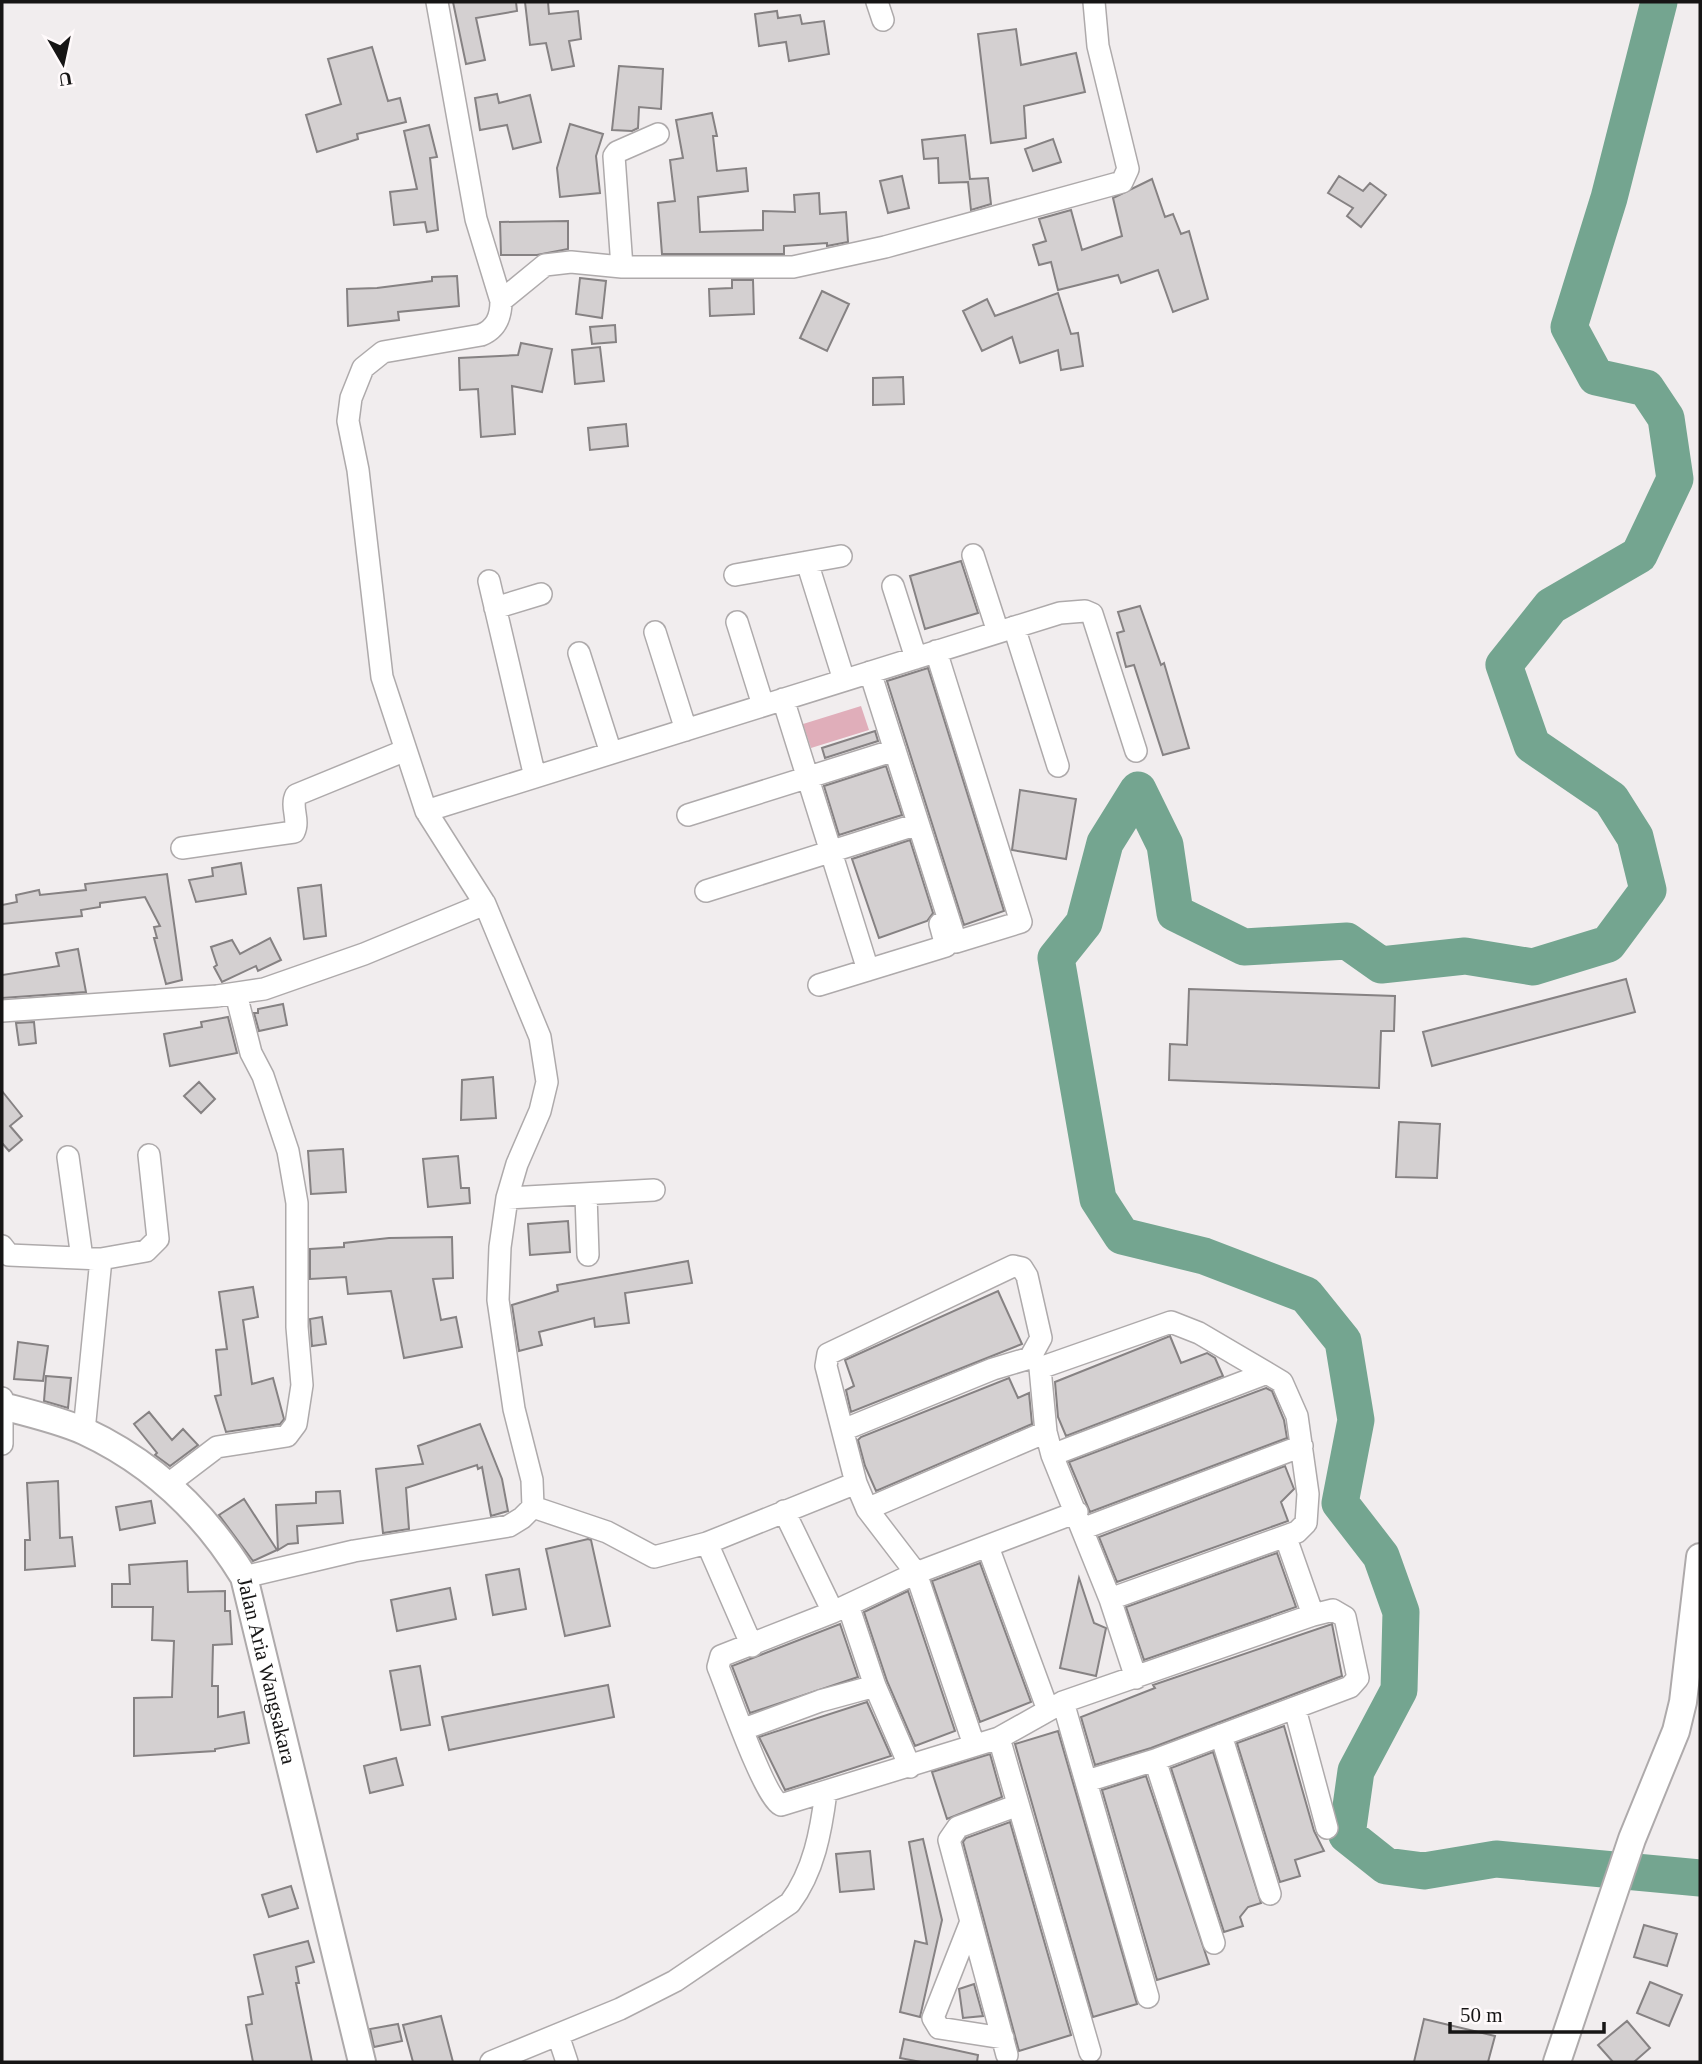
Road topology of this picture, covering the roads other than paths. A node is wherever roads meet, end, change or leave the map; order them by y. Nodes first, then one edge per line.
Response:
1 (437, 2) edge
2 (1094, 2) edge
3 (658, 134) dead end
4 (622, 267) junction
5 (501, 301) junction
6 (974, 555) dead end
7 (841, 556) dead end
8 (807, 562) junction
9 (735, 575) dead end
10 (489, 581) dead end
11 (893, 586) dead end
12 (541, 594) dead end
13 (495, 608) junction
14 (737, 622) dead end
15 (1006, 630) junction
16 (655, 632) dead end
17 (579, 653) dead end
18 (926, 654) junction
19 (859, 676) junction
20 (773, 702) junction
21 (686, 730) junction
22 (406, 750) junction
23 (1136, 751) dead end
24 (890, 752) junction
25 (611, 753) junction
26 (1058, 766) dead end
27 (535, 777) junction
28 (808, 778) junction
29 (426, 811) junction
30 (688, 815) dead end
31 (914, 826) junction
32 (182, 848) dead end
33 (831, 852) junction
34 (706, 891) dead end
35 (485, 904) junction
36 (869, 970) junction
37 (819, 985) dead end
38 (236, 994) junction
39 (2, 1011) edge
40 (149, 1155) dead end
41 (68, 1157) dead end
42 (654, 1190) dead end
43 (586, 1195) junction
44 (508, 1198) junction
45 (2, 1246) edge
46 (588, 1255) dead end
47 (91, 1259) junction
48 (1035, 1363) junction
49 (1267, 1373) junction
50 (2, 1403) edge
51 (843, 1430) junction
52 (84, 1431) junction
53 (1046, 1432) junction
54 (2, 1444) edge
55 (1302, 1446) junction
56 (1052, 1455) junction
57 (856, 1483) junction
58 (167, 1485) junction
59 (533, 1507) junction
60 (867, 1509) junction
61 (785, 1511) junction
62 (1080, 1521) junction
63 (1286, 1538) junction
64 (707, 1543) junction
65 (988, 1547) junction
66 (1700, 1557) edge
67 (916, 1573) junction
68 (244, 1577) junction
69 (1110, 1599) junction
70 (840, 1609) junction
71 (1313, 1615) junction
72 (752, 1646) junction
73 (1136, 1678) junction
74 (875, 1686) junction
75 (1056, 1706) junction
76 (1295, 1709) junction
77 (744, 1729) junction
78 (1221, 1735) junction
79 (999, 1738) junction
80 (974, 1745) junction
81 (1155, 1760) junction
82 (909, 1768) junction
83 (1087, 1781) junction
84 (827, 1792) junction
85 (1018, 1805) junction
86 (1327, 1828) dead end
87 (1270, 1894) dead end
88 (970, 1924) junction
89 (1214, 1942) dead end
90 (1148, 1997) dead end
91 (558, 2035) junction
92 (1090, 2052) dead end
93 (362, 2062) edge
94 (491, 2062) edge
95 (566, 2062) edge
96 (1557, 2062) edge

1 - 5 street
2 - 4 street
3 - 4 street
4 - 5 street
5 - 22 street
6 - 15 street
7 - 8 street
8 - 9 street
8 - 19 street
10 - 13 street
11 - 18 street
12 - 13 street
13 - 27 street
14 - 20 street
15 - 18 street
15 - 23 street
15 - 26 street
16 - 21 street
17 - 25 street
18 - 19 street
18 - 31 street
19 - 20 street
19 - 24 street
20 - 21 street
20 - 28 street
21 - 25 street
22 - 29 street
22 - 32 street
24 - 28 street
24 - 31 street
25 - 27 street
27 - 29 street
28 - 30 street
28 - 33 street
29 - 35 street
31 - 33 street
31 - 36 street
33 - 34 street
33 - 36 street
35 - 38 street
35 - 44 street
36 - 37 street
38 - 39 street
38 - 58 street
40 - 47 street
41 - 47 street
42 - 43 street
43 - 44 street
43 - 46 street
44 - 59 street
45 - 47 street
47 - 52 street
48 - 49 street
48 - 51 street
48 - 51 street
48 - 53 street
49 - 55 street
49 - 56 street
50 - 52 street, Jalan Aria Wangsakara
50 - 54 street
51 - 57 street
52 - 58 street, Jalan Aria Wangsakara
53 - 56 street
53 - 60 street
55 - 62 street
55 - 63 street
56 - 62 street
57 - 60 street
57 - 61 street
58 - 68 street, Jalan Aria Wangsakara
59 - 64 street
59 - 68 street
60 - 67 street
61 - 64 street
61 - 70 street
62 - 65 street
62 - 69 street
63 - 69 street
63 - 71 street
64 - 72 street
65 - 67 street
65 - 75 street
66 - 96 street
67 - 70 street
67 - 80 street
68 - 93 street, Jalan Aria Wangsakara
69 - 73 street
70 - 72 street
70 - 74 street
71 - 73 street
71 - 76 street
72 - 77 street
73 - 75 street
74 - 77 street
74 - 82 street
75 - 79 street
75 - 83 street
76 - 78 street
76 - 86 street
77 - 84 street
78 - 81 street
78 - 87 street
79 - 80 street
79 - 85 street
80 - 82 street
81 - 83 street
81 - 89 street
82 - 84 street
83 - 90 street
84 - 91 street
85 - 88 street
85 - 92 street
88 - 88 street
91 - 94 street
91 - 95 street

